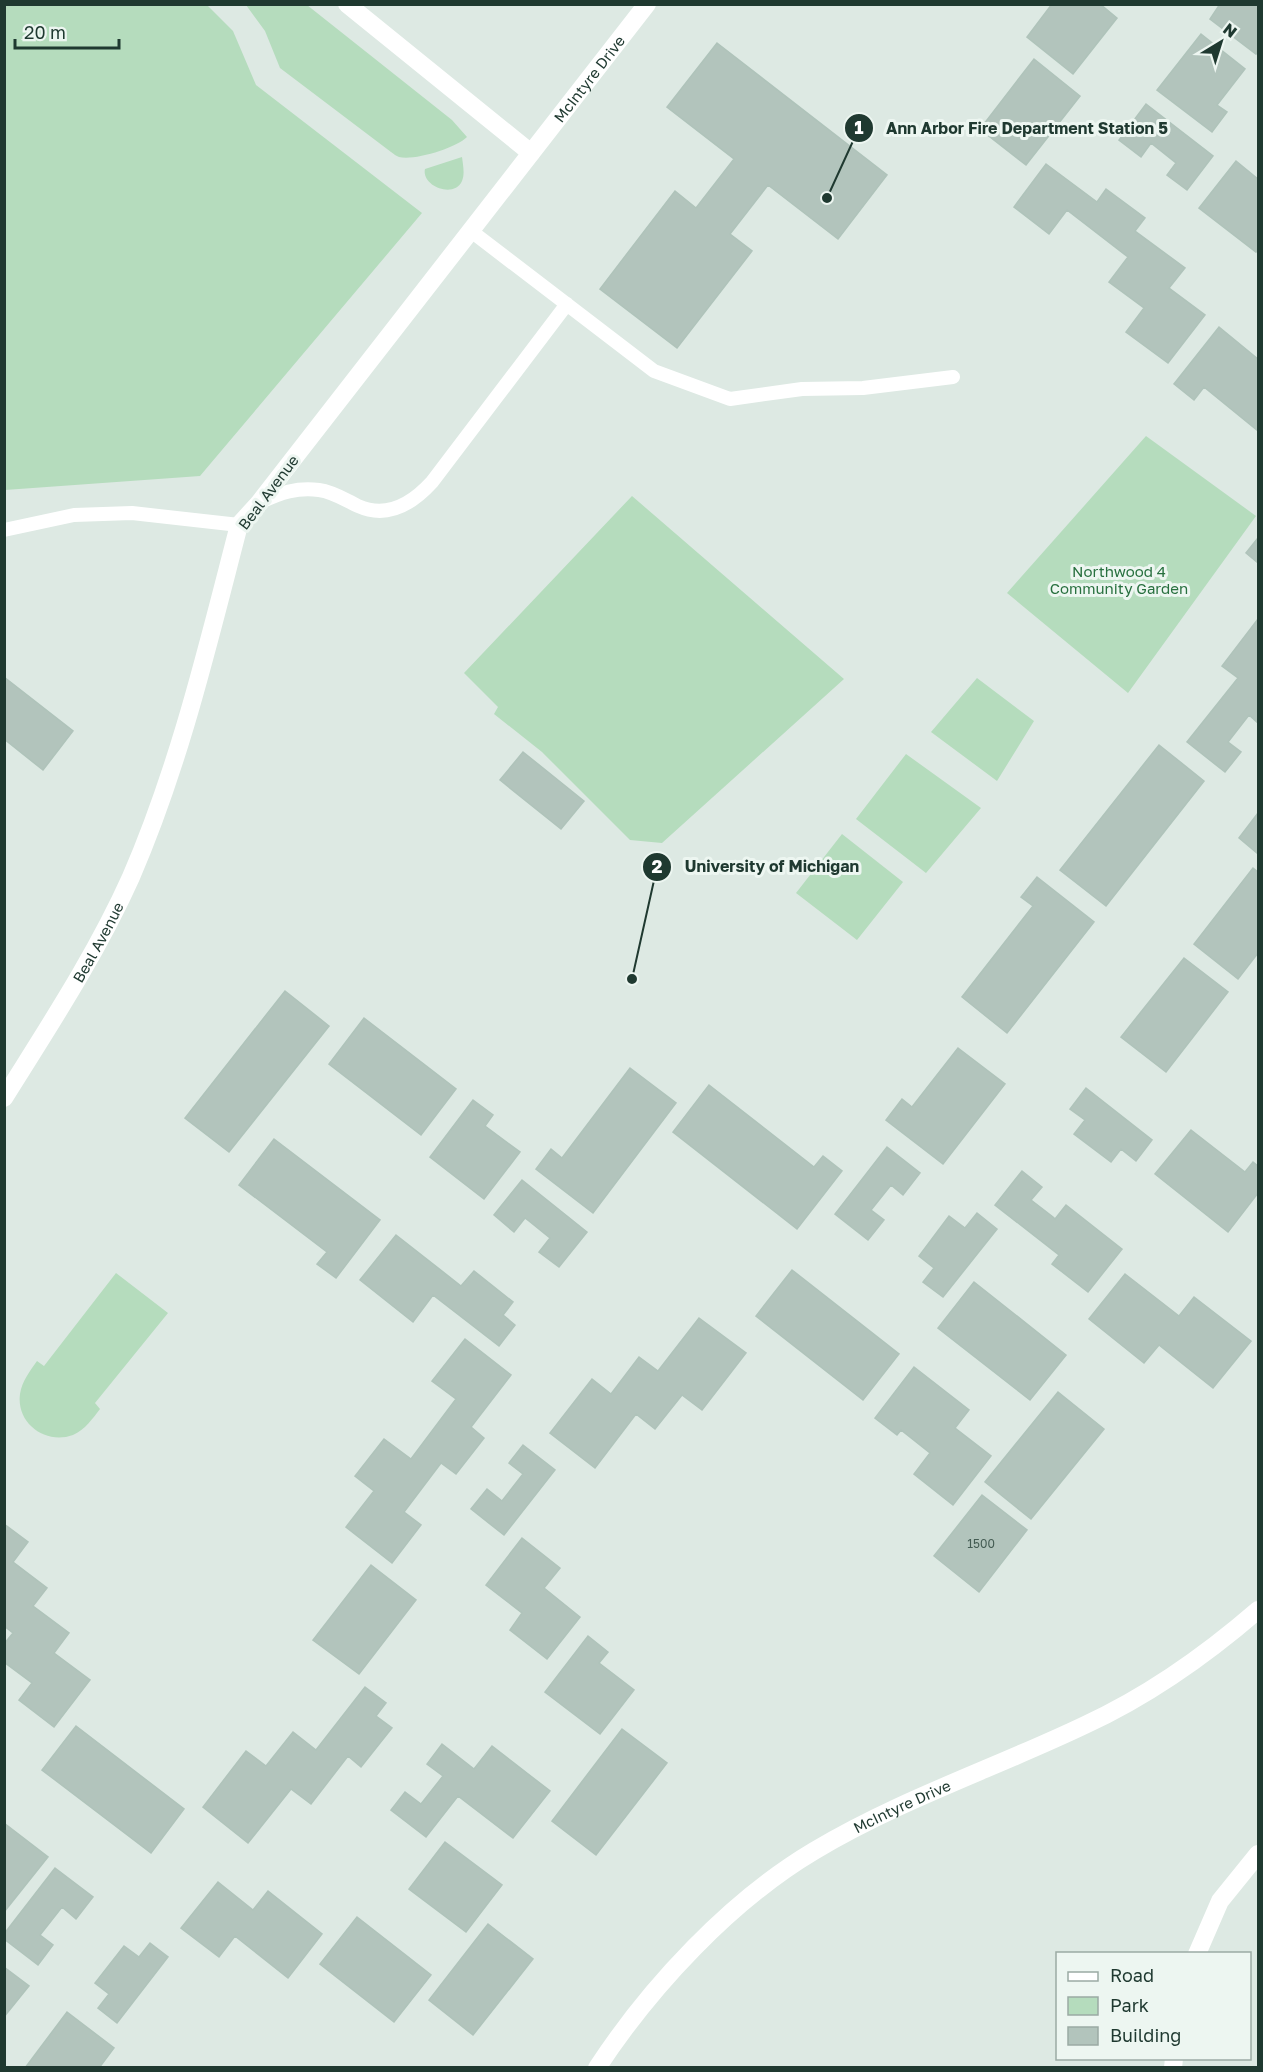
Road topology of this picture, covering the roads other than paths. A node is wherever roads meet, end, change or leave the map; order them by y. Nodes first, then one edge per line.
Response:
1 (347, 4) edge
2 (647, 4) edge
3 (531, 153) junction
4 (471, 231) junction
5 (567, 304) junction
6 (953, 376) dead end
7 (259, 503) junction
8 (240, 525) junction
9 (4, 530) edge
10 (4, 1098) edge
11 (1258, 1610) edge
12 (1258, 1854) edge
13 (1197, 1952) edge
14 (597, 2067) edge

1 - 3 street
2 - 3 street, McIntyre Drive
3 - 4 street, Beal Avenue
4 - 5 lane
4 - 7 street, Beal Avenue
5 - 6 lane
5 - 7 lane
7 - 8 street, Beal Avenue
8 - 9 lane
8 - 10 street, Beal Avenue
11 - 14 street, McIntyre Drive
12 - 13 street

